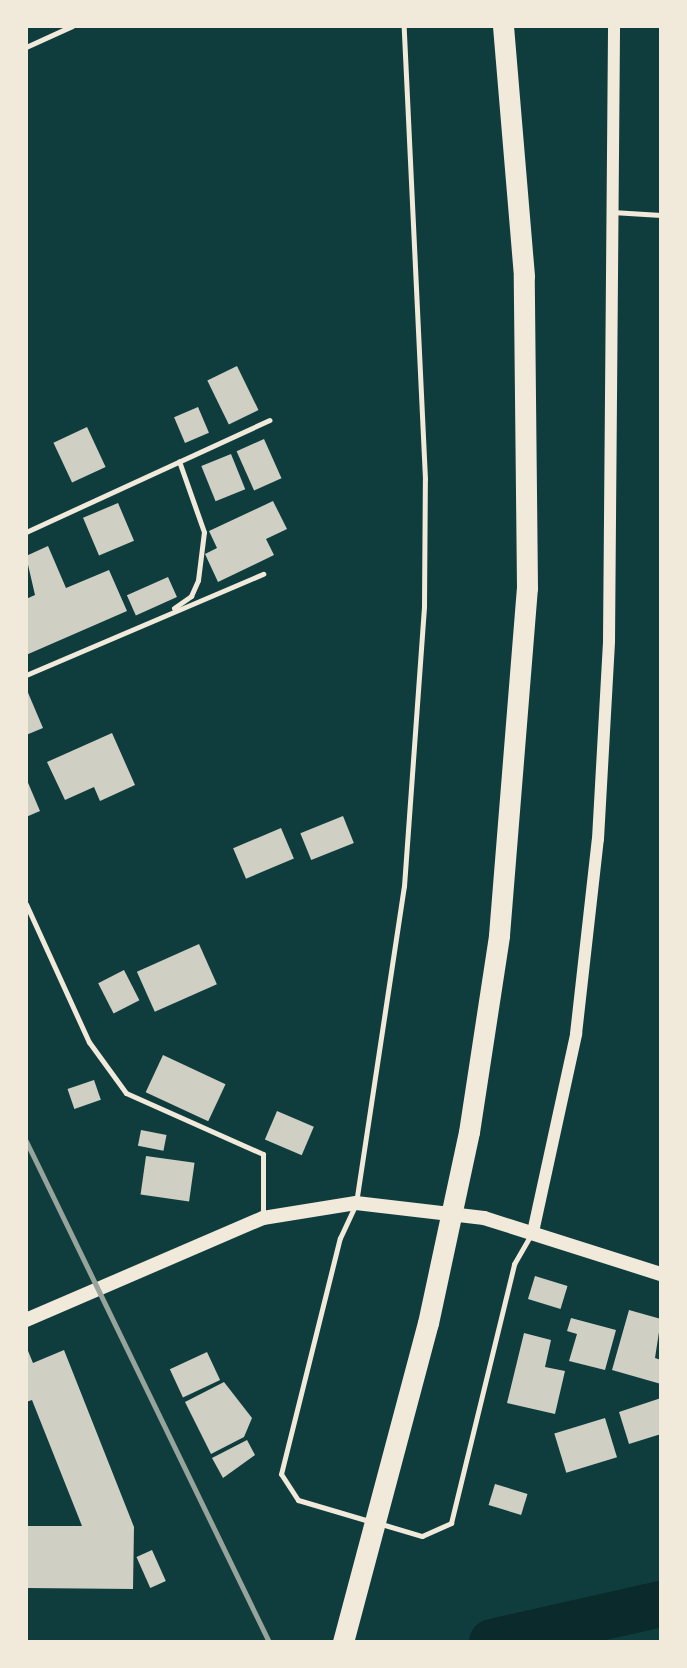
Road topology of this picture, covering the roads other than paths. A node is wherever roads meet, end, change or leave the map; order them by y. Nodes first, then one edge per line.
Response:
1 (72, 26) edge
2 (404, 26) edge
3 (503, 26) edge
4 (614, 26) edge
5 (26, 47) edge
6 (612, 212) junction
7 (661, 215) edge
8 (269, 420) dead end
9 (179, 461) junction
10 (26, 532) edge
11 (263, 574) dead end
12 (166, 614) junction
13 (26, 675) edge
14 (26, 904) edge
15 (356, 1203) junction
16 (263, 1218) junction
17 (533, 1231) junction
18 (661, 1274) edge
19 (26, 1320) edge
20 (343, 1642) edge

1 - 5 lane
2 - 15 lane
3 - 20 highway
4 - 6 street
6 - 7 lane
6 - 17 street
8 - 9 lane
9 - 10 lane
9 - 12 lane
11 - 12 lane
12 - 13 lane
14 - 16 lane
15 - 16 main road
15 - 17 main road
15 - 17 lane
16 - 19 main road
17 - 18 main road

